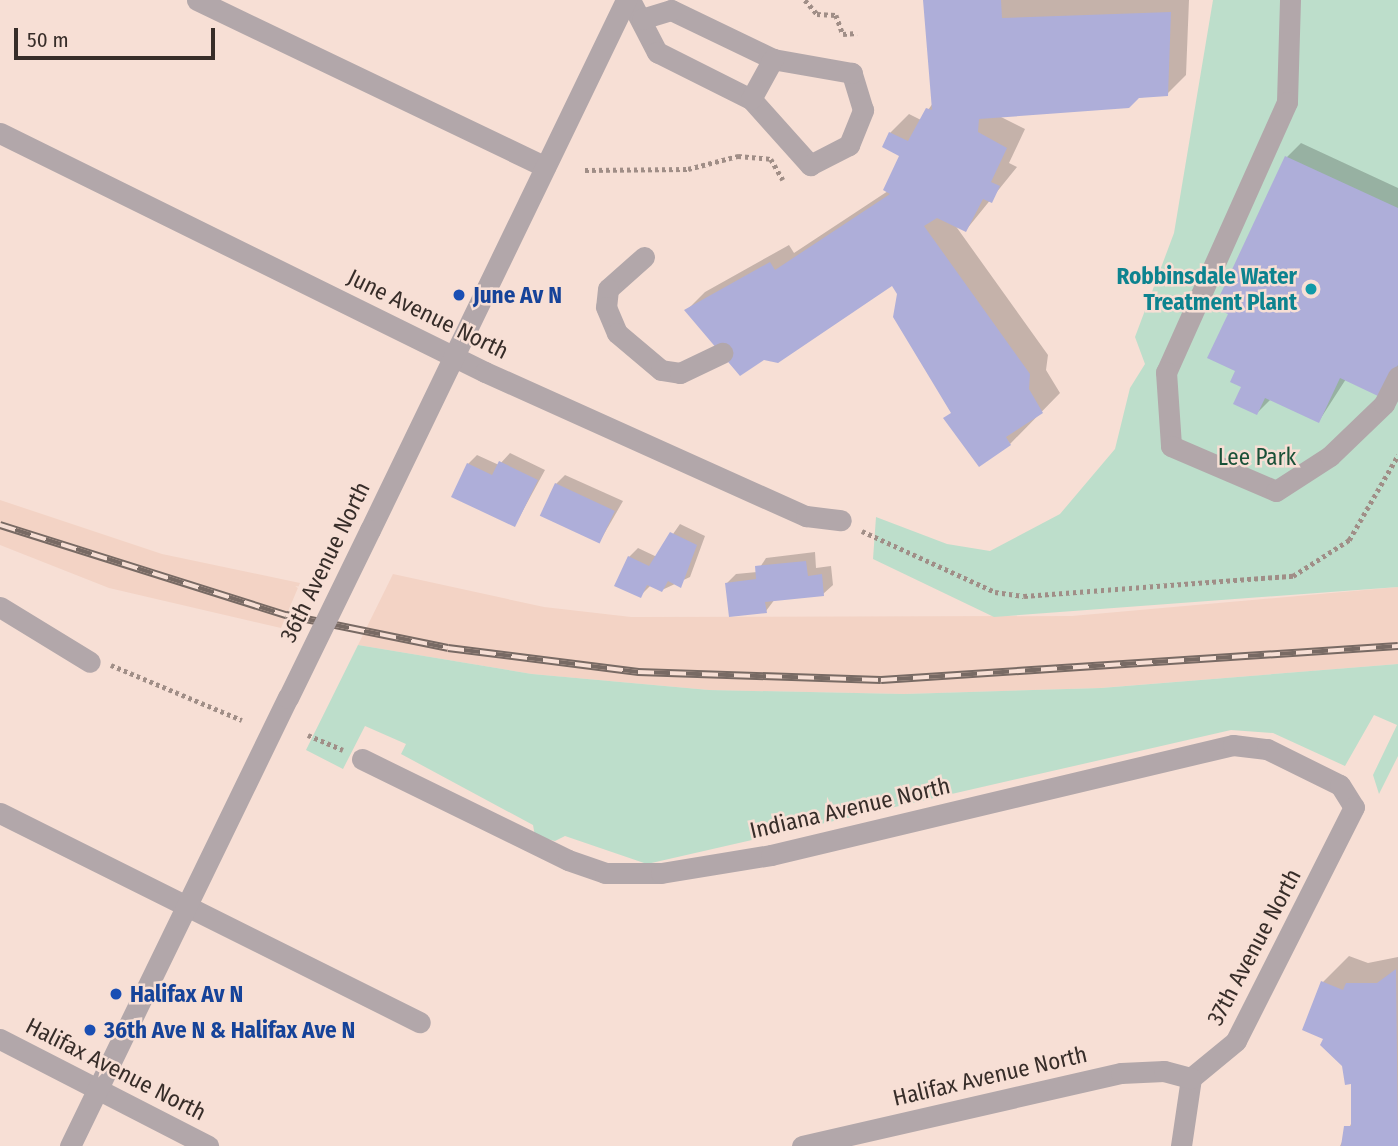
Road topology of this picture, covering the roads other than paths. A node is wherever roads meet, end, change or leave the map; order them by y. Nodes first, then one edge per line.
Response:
1 (197, 0) edge
2 (628, 0) edge
3 (1290, 0) edge
4 (642, 19) junction
5 (773, 59) junction
6 (751, 99) junction
7 (0, 133) edge
8 (545, 167) junction
9 (644, 257) dead end
10 (723, 353) dead end
11 (454, 356) junction
12 (1398, 376) edge
13 (841, 520) road end
14 (0, 607) edge
15 (90, 662) road end
16 (362, 759) road end
17 (1354, 800) joint
18 (0, 813) edge
19 (187, 906) junction
20 (420, 1022) dead end
21 (0, 1039) edge
22 (1191, 1077) junction
23 (99, 1087) junction
24 (70, 1146) edge
25 (208, 1146) edge
26 (802, 1146) edge
27 (1181, 1146) edge

1 - 8 street
2 - 4 street
2 - 8 street, 36th Avenue North
3 - 12 street
4 - 5 street
4 - 6 street
5 - 6 street
5 - 6 street
7 - 11 street, June Avenue North
8 - 11 street, 36th Avenue North
9 - 10 street
11 - 13 street, June Avenue North
11 - 19 street, 36th Avenue North, bridge
14 - 15 street
16 - 17 street, Indiana Avenue North
17 - 22 street, 37th Avenue North
18 - 19 street
19 - 20 street
19 - 23 street, 36th Avenue North
21 - 23 street, Halifax Avenue North
22 - 26 street, Halifax Avenue North
22 - 27 street
23 - 24 street, 36th Avenue North
23 - 25 street, Halifax Avenue North

